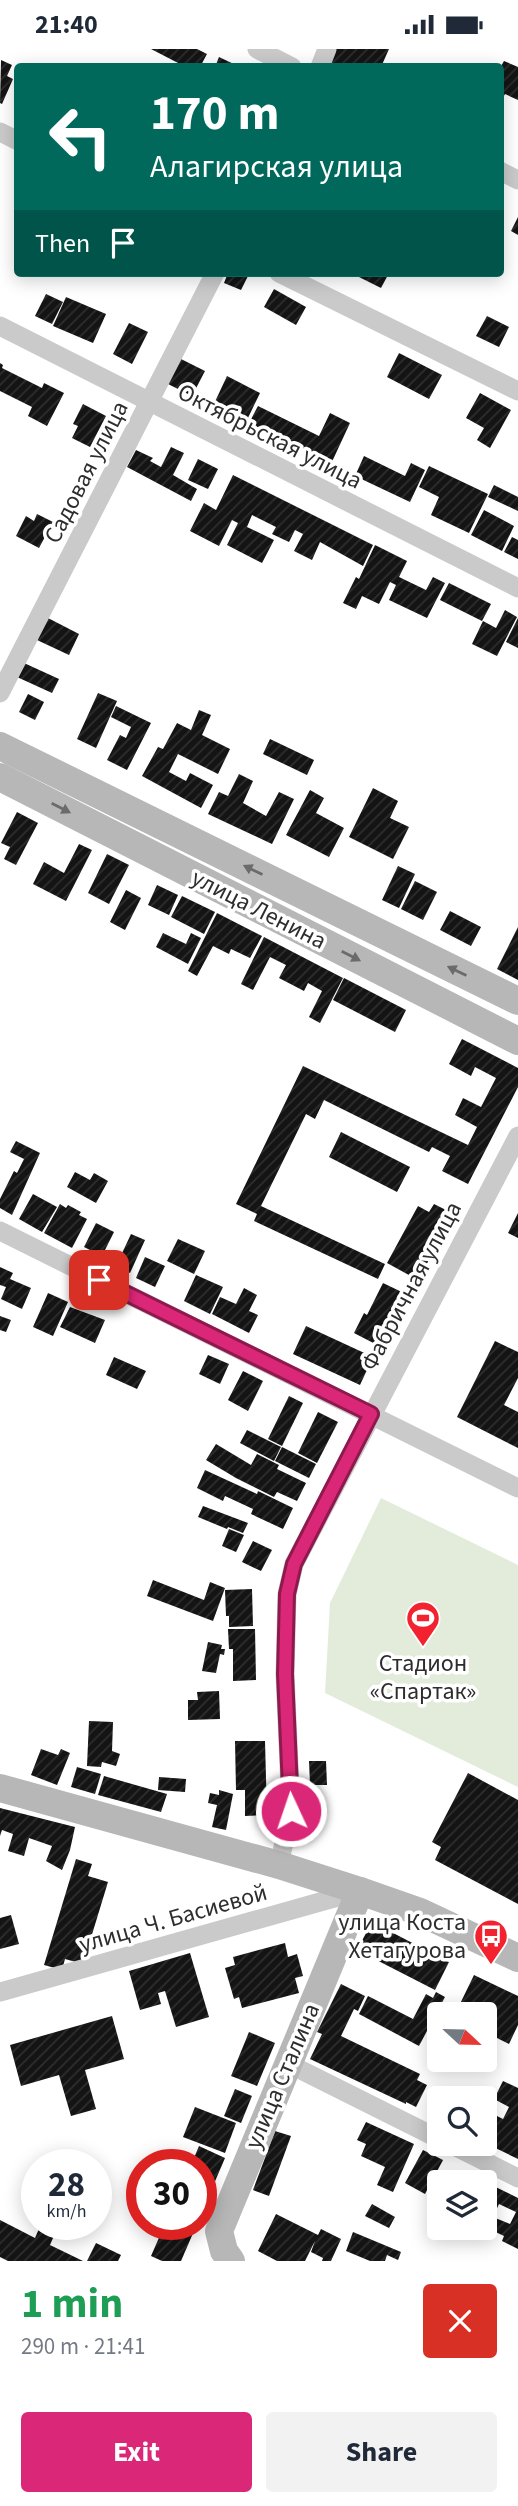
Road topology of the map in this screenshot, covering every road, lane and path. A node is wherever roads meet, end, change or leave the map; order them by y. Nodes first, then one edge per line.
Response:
1 (257, 49) edge
2 (284, 63) edge
3 (213, 277) edge
4 (287, 277) edge
5 (0, 326) edge
6 (518, 391) edge
7 (149, 403) junction
8 (518, 588) edge
9 (0, 693) edge
10 (0, 746) edge
11 (0, 777) edge
12 (518, 1001) edge
13 (518, 1041) edge
14 (518, 1136) edge
15 (0, 1231) edge
16 (371, 1414) junction
17 (518, 1488) edge
18 (0, 1788) edge
19 (279, 1865) junction
20 (360, 1891) junction
21 (518, 1958) edge
22 (0, 1992) edge
23 (287, 2063) junction
24 (427, 2133) edge
25 (474, 2156) edge
26 (518, 2178) edge
27 (232, 2261) edge

1 - 2 street
3 - 7 street, Садовая улица
4 - 6 street
5 - 7 street, Октябрьская улица
7 - 8 street, Октябрьская улица
7 - 9 street, Садовая улица
12 -> 10 street, улица Ленина
11 -> 13 street, улица Ленина
14 - 16 street, Фабричная улица
15 - 16 street
16 - 17 street
16 - 19 street, Фабричная улица
18 - 19 street
19 - 20 street
20 - 21 street
20 - 22 street, улица Ч. Басиевой
20 - 23 street, улица Сталина
23 - 24 street
23 - 27 street, улица Сталина
25 - 26 street

